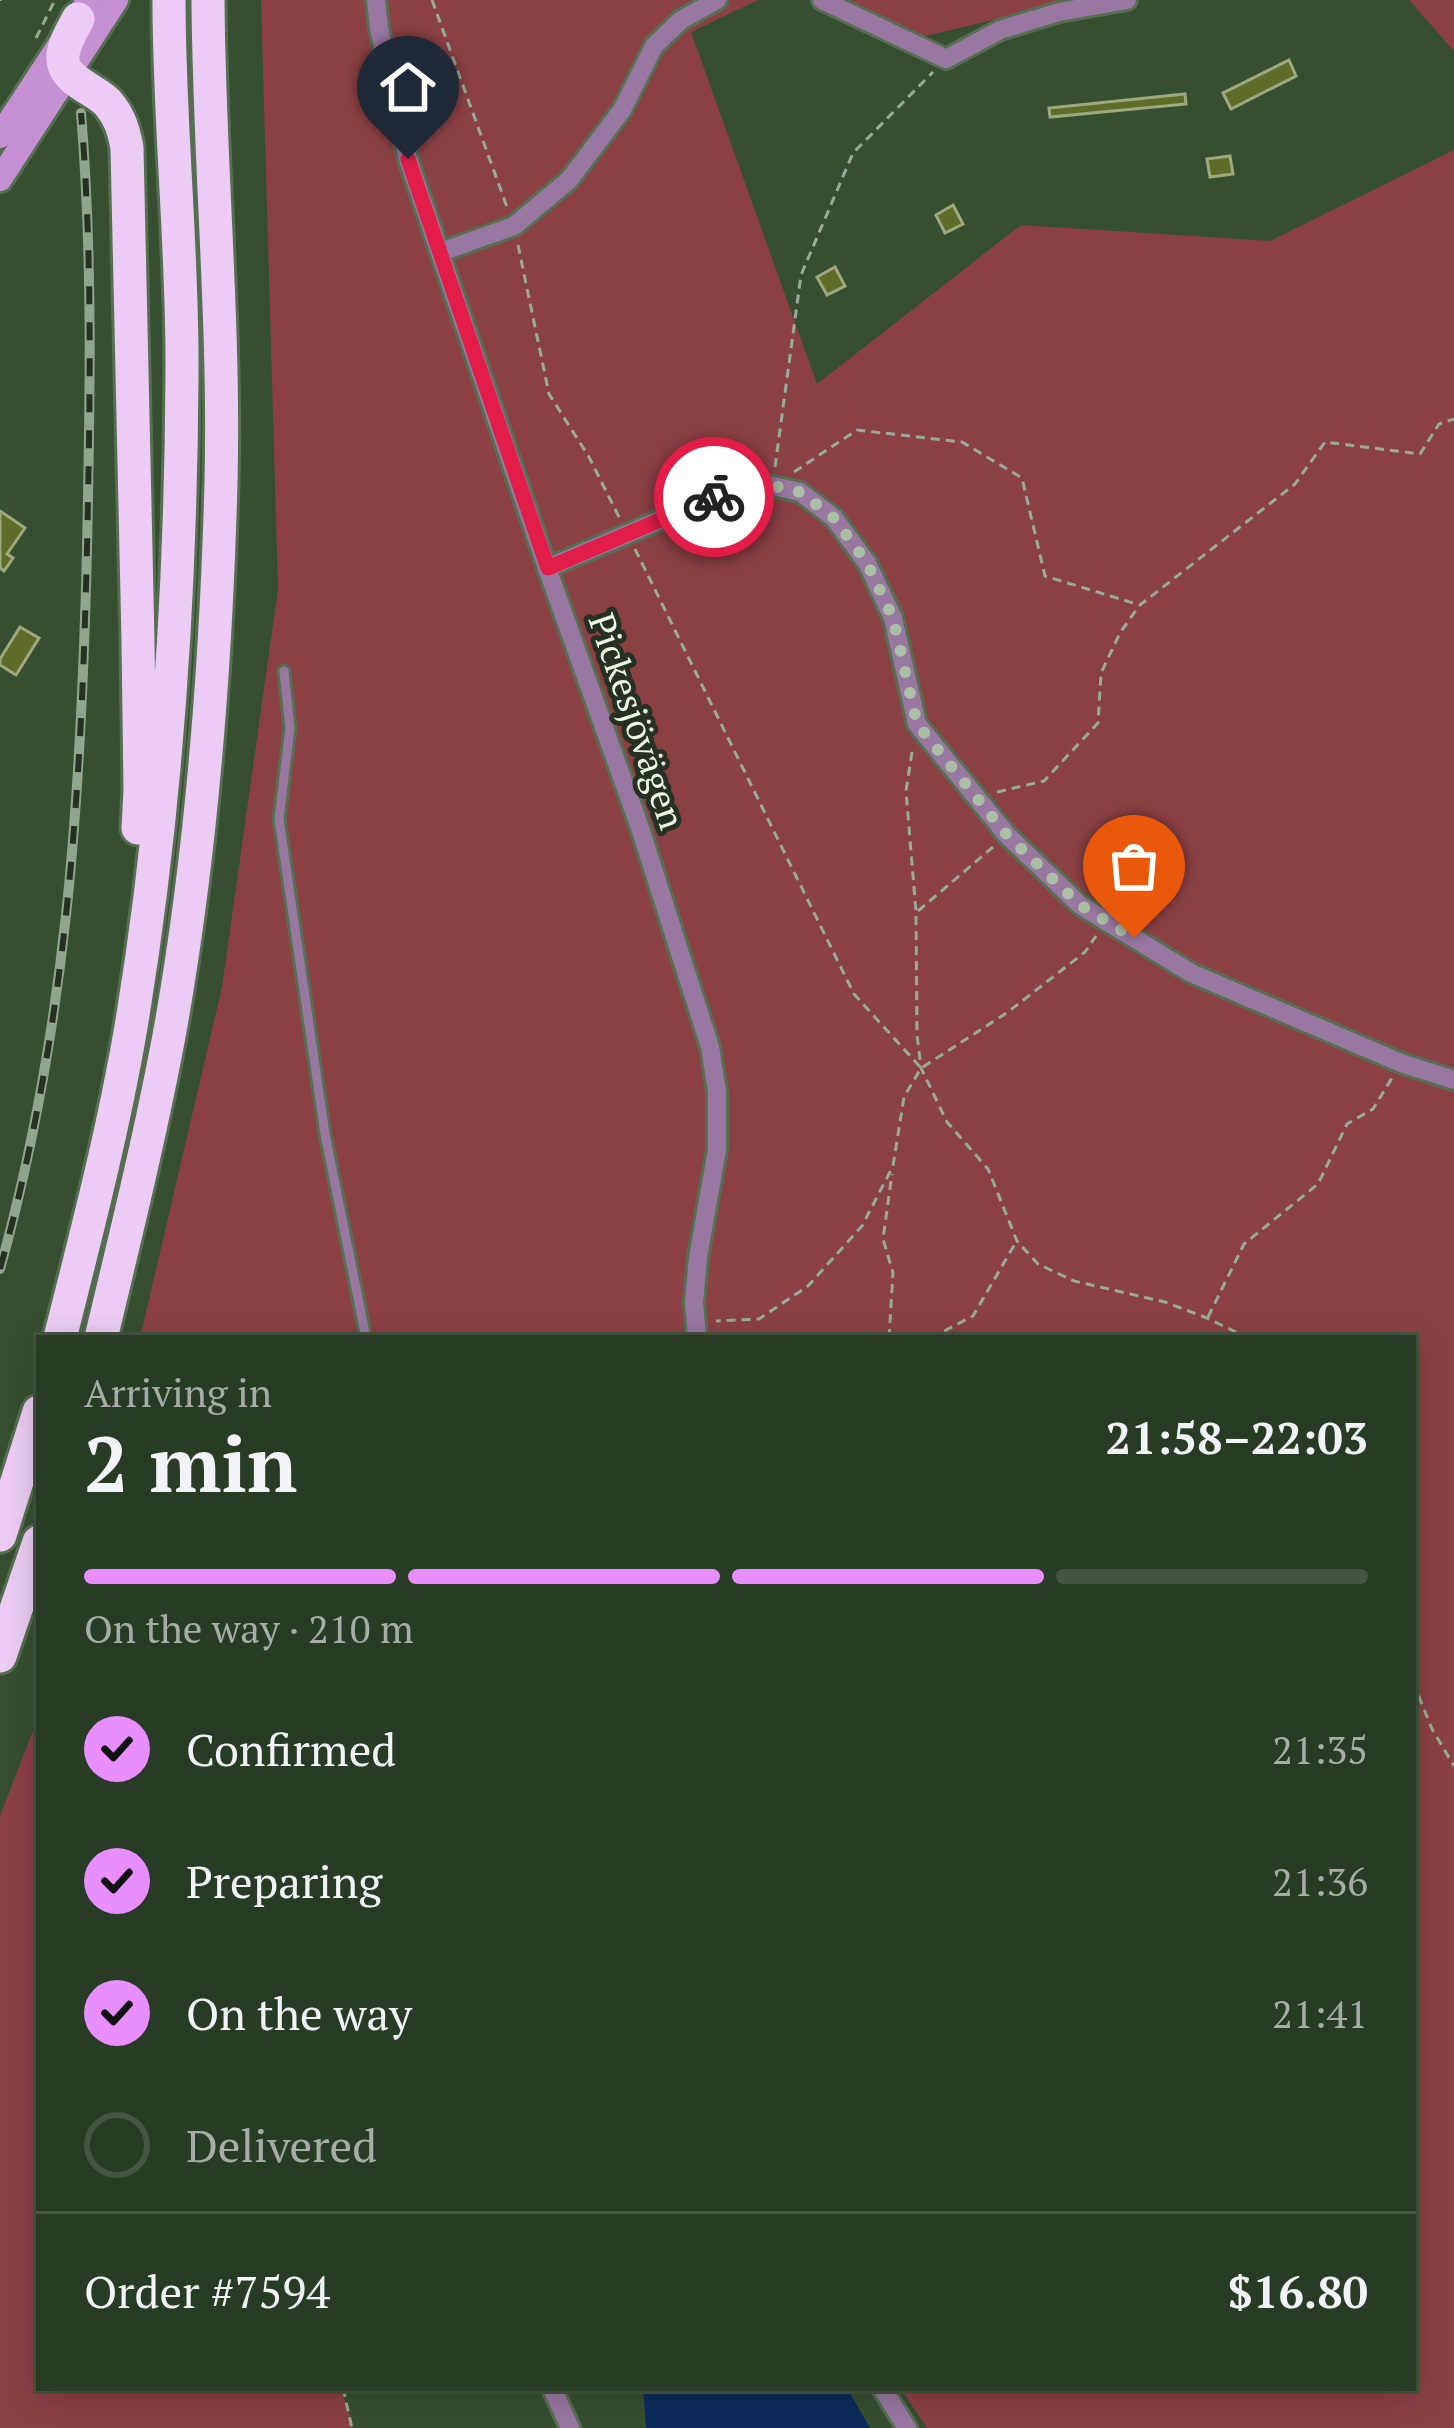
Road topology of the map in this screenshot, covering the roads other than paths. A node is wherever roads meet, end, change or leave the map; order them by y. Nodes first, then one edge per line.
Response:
1 (116, 0) edge
2 (169, 0) edge
3 (208, 0) edge
4 (376, 0) edge
5 (717, 0) edge
6 (822, 0) edge
7 (1127, 0) edge
8 (75, 33) edge
9 (0, 136) edge
10 (0, 179) edge
11 (441, 252) junction
12 (548, 568) junction
13 (284, 671) dead end
14 (1454, 1080) edge
15 (116, 1099) junction
16 (696, 1330) edge
17 (61, 1335) edge
18 (101, 1335) edge
19 (365, 1335) edge
20 (36, 1421) edge
21 (0, 1535) edge
22 (36, 1551) edge
23 (0, 1656) edge
24 (553, 2391) edge
25 (884, 2391) edge
26 (569, 2428) edge
27 (908, 2428) edge

1 - 8 street
2 - 15 highway
3 - 18 highway
4 - 11 street, Pickesjövägen
5 - 11 street
6 - 7 street
8 - 9 street
8 - 10 street
8 - 15 highway
11 - 12 street, Pickesjövägen
12 - 14 street
12 - 16 street, Pickesjövägen
13 - 19 lane
15 - 17 highway
20 - 21 highway
22 - 23 highway
24 - 26 street
25 - 27 street

